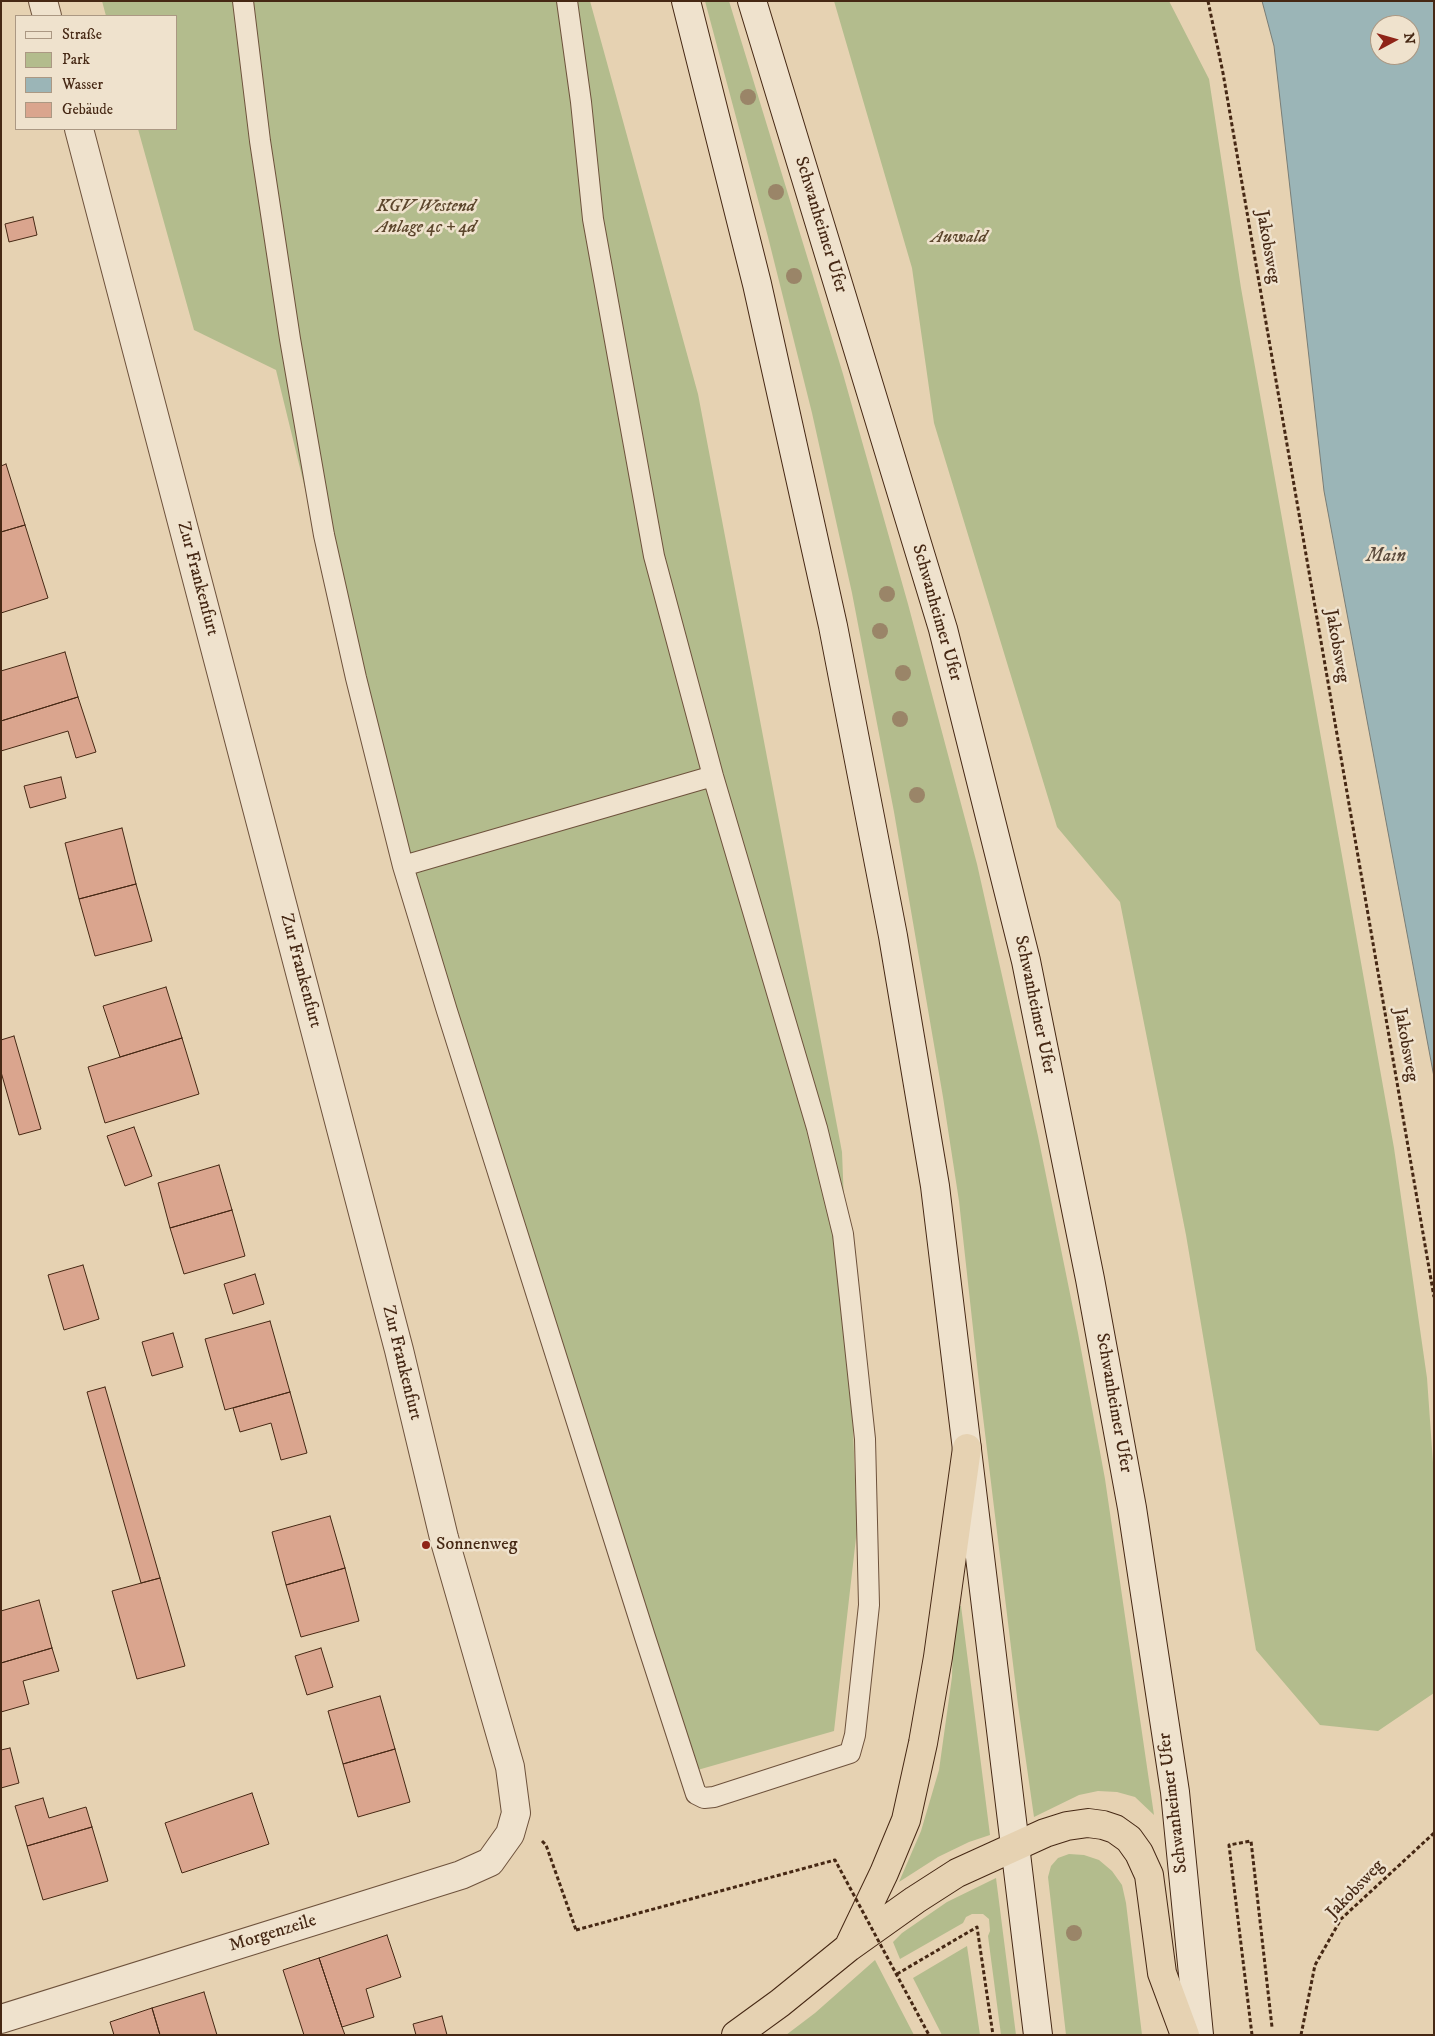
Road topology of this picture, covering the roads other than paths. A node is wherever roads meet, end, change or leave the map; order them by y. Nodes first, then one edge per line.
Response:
1 (43, 1) edge
2 (244, 1) edge
3 (567, 1) edge
4 (686, 1) edge
5 (752, 1) edge
6 (47, 15) edge
7 (79, 130) edge
8 (713, 776) junction
9 (403, 866) junction
10 (967, 1448) junction
11 (516, 1813) joint
12 (1014, 1846) junction
13 (849, 1947) junction
14 (1, 2019) edge
15 (736, 2035) edge
16 (1038, 2035) edge
17 (1185, 2035) edge
18 (1199, 2035) edge

1 - 6 main road
2 - 9 lane
3 - 8 lane
4 - 10 main road
5 - 18 main road, Schwanheimer Ufer
7 - 11 main road, Zur Frankenfurt
8 - 9 lane
8 - 9 lane
10 - 12 main road
10 - 13 highway
11 - 14 main road, Morgenzeile
12 - 13 highway
12 - 16 main road
12 - 17 highway
13 - 15 highway

